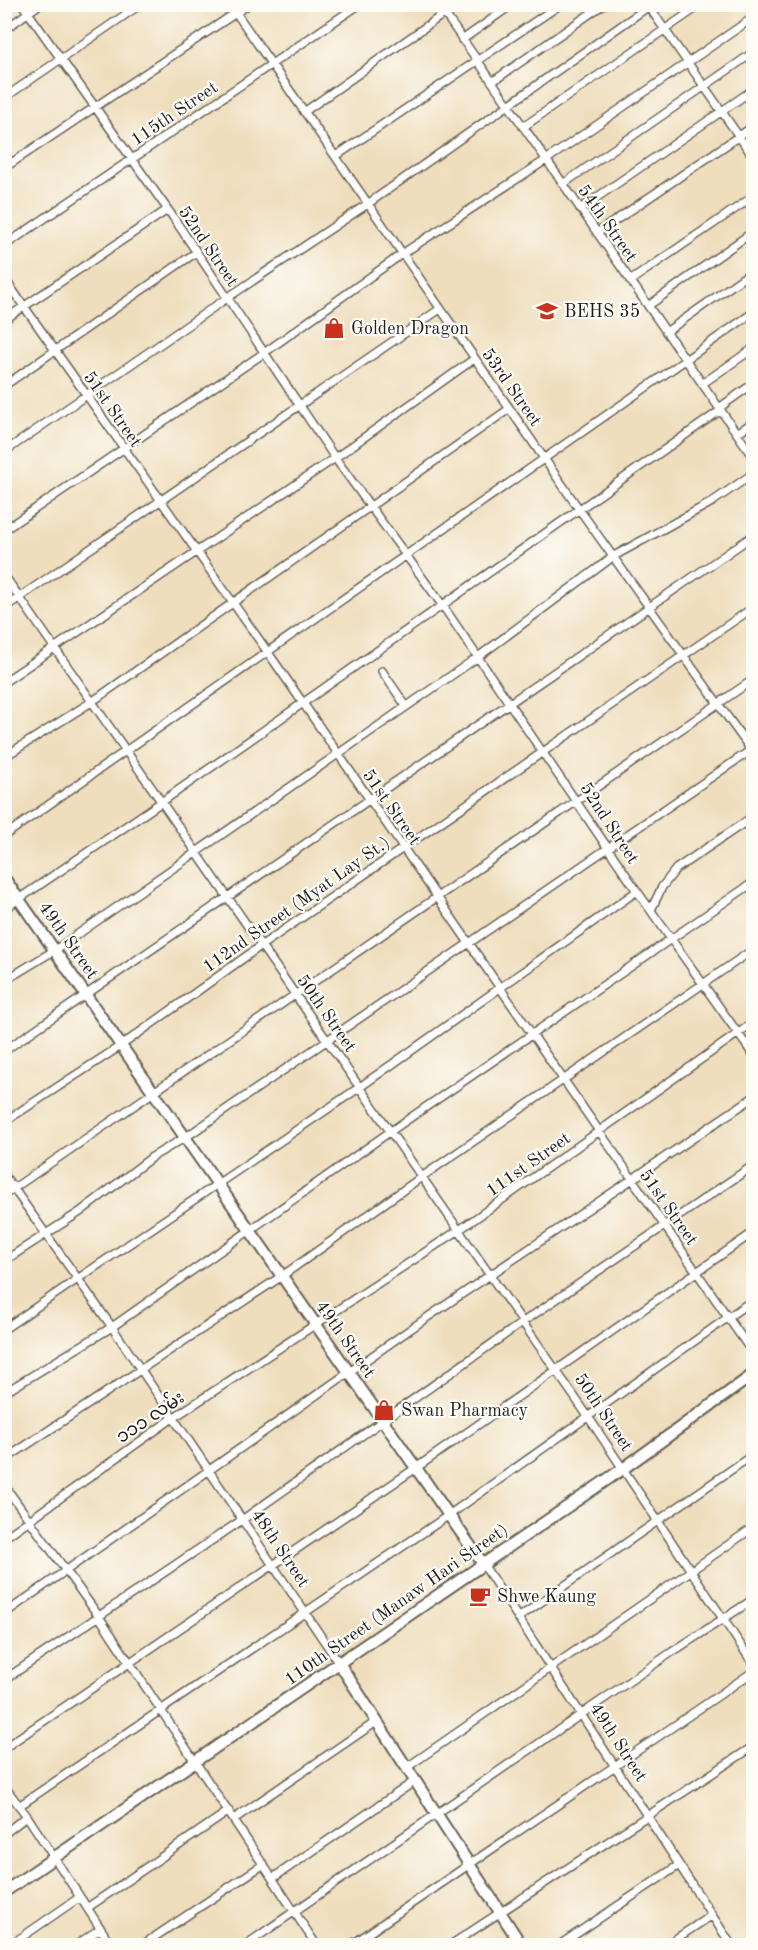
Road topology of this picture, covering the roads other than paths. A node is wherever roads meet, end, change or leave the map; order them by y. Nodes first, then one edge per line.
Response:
1 (22, 4) edge
2 (40, 4) edge
3 (141, 4) edge
4 (230, 4) edge
5 (249, 4) edge
6 (360, 4) edge
7 (438, 4) edge
8 (458, 4) edge
9 (513, 4) edge
10 (561, 4) edge
11 (604, 4) edge
12 (702, 4) edge
13 (649, 5) edge
14 (28, 12) junction
15 (236, 13) junction
16 (444, 14) junction
17 (753, 17) edge
18 (4, 30) edge
19 (665, 30) junction
20 (462, 40) junction
21 (753, 52) edge
22 (61, 57) junction
23 (477, 62) junction
24 (688, 63) junction
25 (272, 65) junction
26 (492, 82) junction
27 (704, 86) junction
28 (753, 89) edge
29 (4, 98) edge
30 (507, 104) junction
31 (96, 108) junction
32 (304, 112) junction
33 (721, 112) junction
34 (753, 126) edge
35 (523, 127) junction
36 (739, 136) junction
37 (336, 156) junction
38 (753, 158) edge
39 (131, 159) junction
40 (546, 160) junction
41 (4, 168) edge
42 (563, 184) junction
43 (753, 196) edge
44 (369, 203) junction
45 (580, 209) junction
46 (167, 210) junction
47 (753, 231) edge
48 (597, 233) junction
49 (4, 246) edge
50 (195, 253) junction
51 (402, 254) junction
52 (753, 270) edge
53 (4, 278) edge
54 (630, 281) junction
55 (226, 298) junction
56 (648, 306) junction
57 (24, 307) junction
58 (440, 309) junction
59 (753, 312) edge
60 (4, 320) edge
61 (666, 332) junction
62 (753, 348) edge
63 (55, 352) junction
64 (264, 353) junction
65 (474, 359) junction
66 (685, 360) junction
67 (753, 383) edge
68 (702, 384) junction
69 (4, 386) edge
70 (86, 396) junction
71 (300, 404) junction
72 (509, 409) junction
73 (721, 410) junction
74 (753, 422) edge
75 (737, 433) junction
76 (123, 449) junction
77 (4, 452) edge
78 (335, 458) junction
79 (544, 458) junction
80 (753, 458) edge
81 (753, 473) edge
82 (161, 502) junction
83 (369, 505) junction
84 (579, 509) junction
85 (4, 530) edge
86 (753, 535) edge
87 (196, 551) junction
88 (406, 555) junction
89 (614, 556) junction
90 (4, 575) edge
91 (20, 597) junction
92 (233, 603) junction
93 (648, 605) junction
94 (443, 606) junction
95 (753, 607) edge
96 (4, 608) edge
97 (56, 648) junction
98 (267, 651) junction
99 (684, 655) junction
100 (478, 657) junction
101 (382, 671) dead end
102 (753, 679) edge
103 (4, 682) edge
104 (93, 700) junction
105 (509, 701) junction
106 (302, 702) junction
107 (717, 703) junction
108 (406, 706) junction
109 (126, 749) junction
110 (752, 750) edge
111 (544, 752) junction
112 (336, 753) junction
113 (4, 757) edge
114 (370, 800) junction
115 (577, 800) junction
116 (163, 801) junction
117 (753, 816) edge
118 (4, 836) edge
119 (608, 847) junction
120 (402, 848) junction
121 (196, 850) junction
122 (4, 878) edge
123 (753, 882) edge
124 (638, 891) junction
125 (435, 896) junction
126 (228, 897) junction
127 (20, 898) junction
128 (4, 909) edge
129 (651, 910) junction
130 (672, 937) junction
131 (467, 941) junction
132 (262, 945) junction
133 (753, 949) edge
134 (55, 950) junction
135 (4, 981) edge
136 (703, 984) junction
137 (500, 988) junction
138 (295, 993) junction
139 (87, 995) junction
140 (753, 1022) edge
141 (737, 1033) junction
142 (531, 1034) junction
143 (327, 1041) junction
144 (122, 1045) junction
145 (4, 1051) edge
146 (753, 1056) edge
147 (562, 1082) junction
148 (360, 1087) junction
149 (155, 1092) junction
150 (753, 1097) edge
151 (4, 1122) edge
152 (391, 1131) junction
153 (600, 1132) junction
154 (186, 1137) junction
155 (753, 1165) edge
156 (4, 1175) edge
157 (423, 1176) junction
158 (632, 1179) junction
159 (217, 1182) junction
160 (14, 1188) junction
161 (4, 1195) edge
162 (664, 1225) junction
163 (249, 1229) junction
164 (459, 1230) junction
165 (753, 1232) edge
166 (45, 1233) junction
167 (4, 1261) edge
168 (696, 1272) junction
169 (282, 1276) junction
170 (491, 1277) junction
171 (77, 1279) junction
172 (753, 1299) edge
173 (728, 1316) junction
174 (523, 1322) junction
175 (316, 1326) junction
176 (112, 1327) junction
177 (4, 1329) edge
178 (753, 1355) edge
179 (556, 1369) junction
180 (141, 1371) junction
181 (350, 1373) junction
182 (753, 1374) edge
183 (4, 1393) edge
184 (587, 1414) junction
185 (173, 1419) junction
186 (382, 1420) junction
187 (753, 1454) edge
188 (4, 1460) edge
189 (416, 1468) junction
190 (624, 1468) junction
191 (209, 1470) junction
192 (4, 1485) edge
193 (449, 1515) junction
194 (657, 1519) junction
195 (29, 1520) junction
196 (242, 1520) junction
197 (753, 1527) edge
198 (4, 1538) edge
199 (483, 1564) junction
200 (273, 1566) junction
201 (690, 1569) junction
202 (65, 1572) junction
203 (753, 1599) edge
204 (304, 1611) junction
205 (4, 1614) edge
206 (98, 1616) junction
207 (518, 1618) junction
208 (723, 1620) junction
209 (128, 1663) junction
210 (339, 1663) junction
211 (753, 1665) edge
212 (550, 1668) junction
213 (753, 1671) edge
214 (4, 1680) edge
215 (160, 1710) junction
216 (581, 1715) junction
217 (376, 1722) junction
218 (753, 1746) edge
219 (4, 1748) edge
220 (197, 1761) junction
221 (616, 1767) junction
222 (406, 1768) junction
223 (415, 1781) junction
224 (5, 1787) edge
225 (19, 1806) junction
226 (229, 1811) junction
227 (436, 1814) junction
228 (647, 1815) junction
229 (27, 1816) junction
230 (234, 1819) junction
231 (4, 1834) edge
232 (54, 1858) junction
233 (264, 1864) junction
234 (468, 1864) junction
235 (679, 1865) junction
236 (273, 1878) junction
237 (4, 1892) edge
238 (80, 1897) junction
239 (87, 1908) junction
240 (295, 1911) junction
241 (500, 1911) junction
242 (712, 1915) junction
243 (101, 1928) junction
244 (4, 1936) edge
245 (10, 1945) edge
246 (75, 1946) edge
247 (112, 1946) edge
248 (141, 1946) edge
249 (244, 1946) edge
250 (317, 1946) edge
251 (350, 1946) edge
252 (450, 1946) edge
253 (522, 1946) edge
254 (558, 1946) edge
255 (665, 1946) edge
256 (732, 1946) edge

1 - 14 street, 52nd Street
2 - 14 street
3 - 22 street
4 - 15 street, 53rd Street
5 - 15 street
6 - 25 street, 115th Street
7 - 16 street, 54th Street
8 - 16 street
9 - 20 street
10 - 23 street
11 - 26 street
12 - 19 street
13 - 19 street
13 - 30 street
14 - 18 street
14 - 22 street, 52nd Street
15 - 25 street, 53rd Street
15 - 31 street
16 - 20 street, 54th Street
16 - 32 street
17 - 24 street
19 - 24 street
19 - 35 street
20 - 23 street, 54th Street
21 - 27 street
22 - 29 street
22 - 31 street, 52nd Street
23 - 26 street, 54th Street
23 - 37 street
24 - 27 street
24 - 40 street
25 - 32 street, 53rd Street
25 - 39 street, 115th Street
26 - 30 street, 54th Street
27 - 33 street
27 - 42 street
28 - 33 street
30 - 35 street, 54th Street
30 - 44 street
31 - 39 street, 52nd Street
31 - 41 street
32 - 37 street, 53rd Street
33 - 36 street
33 - 45 street
34 - 36 street
35 - 40 street, 54th Street
36 - 38 street
36 - 48 street
37 - 44 street, 53rd Street
39 - 46 street, 52nd Street
39 - 49 street, 115th Street
40 - 42 street, 54th Street
40 - 51 street
42 - 45 street, 54th Street
43 - 54 street
44 - 51 street, 53rd Street
44 - 55 street
45 - 48 street, 54th Street
46 - 50 street, 52nd Street
46 - 57 street
47 - 56 street
48 - 54 street, 54th Street
50 - 55 street, 52nd Street
50 - 63 street
51 - 58 street, 53rd Street
51 - 64 street
52 - 61 street
53 - 57 street, 51st Street
54 - 56 street, 54th Street
55 - 64 street, 52nd Street
55 - 70 street
56 - 61 street, 54th Street
57 - 60 street
57 - 63 street, 51st Street
58 - 65 street, 53rd Street
58 - 71 street
59 - 66 street
61 - 66 street, 54th Street
62 - 68 street
63 - 69 street
63 - 70 street, 51st Street
64 - 71 street, 52nd Street
64 - 76 street
65 - 72 street, 53rd Street
65 - 78 street
66 - 68 street, 54th Street
66 - 79 street
67 - 73 street
68 - 73 street, 54th Street
70 - 76 street, 51st Street
70 - 77 street
71 - 78 street, 52nd Street
71 - 82 street
72 - 79 street, 53rd Street
72 - 83 street
73 - 75 street, 54th Street
73 - 84 street
74 - 75 street
75 - 80 street, 54th Street
76 - 82 street, 51st Street
76 - 85 street
78 - 83 street, 52nd Street
78 - 87 street
79 - 84 street, 53rd Street
79 - 88 street
81 - 89 street
82 - 87 street, 51st Street
82 - 91 street
83 - 88 street, 52nd Street
83 - 92 street
84 - 89 street, 53rd Street
84 - 94 street
86 - 93 street
87 - 92 street, 51st Street
87 - 97 street
88 - 94 street, 52nd Street
88 - 98 street
89 - 93 street, 53rd Street
89 - 100 street
90 - 91 street, 50th Street
91 - 96 street
91 - 97 street, 50th Street
92 - 98 street, 51st Street
92 - 104 street
93 - 99 street, 53rd Street
93 - 105 street
94 - 100 street, 52nd Street
94 - 106 street
95 - 99 street, 112nd Street (Myat Lay St.)
97 - 103 street
97 - 104 street, 50th Street
98 - 106 street, 51st Street
98 - 109 street
99 - 107 street, 53rd Street
99 - 111 street, 112nd Street (Myat Lay St.)
100 - 105 street, 52nd Street
100 - 108 street
101 - 108 street
102 - 107 street
104 - 109 street, 50th Street
104 - 113 street
105 - 111 street, 52nd Street
105 - 114 street
106 - 112 street, 51st Street
106 - 116 street
107 - 110 street, 53rd Street
107 - 115 street
108 - 112 street
109 - 116 street, 50th Street
109 - 118 street
110 - 119 street
111 - 115 street, 52nd Street
111 - 120 street, 112nd Street (Myat Lay St.)
112 - 114 street, 51st Street
112 - 121 street
114 - 120 street, 51st Street
114 - 126 street
115 - 119 street, 52nd Street
115 - 125 street
116 - 121 street, 50th Street
116 - 127 street
117 - 129 street
119 - 124 street, 52nd Street
119 - 131 street
120 - 125 street, 51st Street
120 - 132 street, 112nd Street (Myat Lay St.)
121 - 126 street, 50th Street
121 - 134 street
122 - 127 main road, 49th Street
123 - 130 street
124 - 129 street, 52nd Street
124 - 137 street
125 - 131 street, 51st Street
125 - 138 street
126 - 132 street, 50th Street
126 - 139 street
127 - 128 street
127 - 134 main road, 49th Street
129 - 130 street, 52nd Street
130 - 136 street, 52nd Street
130 - 142 street
131 - 137 street, 51st Street
131 - 143 street
132 - 138 street, 50th Street
132 - 144 street, 112nd Street (Myat Lay St.)
133 - 136 street
134 - 135 street
134 - 139 main road, 49th Street
136 - 141 street, 52nd Street
136 - 147 street
137 - 142 street, 51st Street
137 - 148 street
138 - 143 street, 50th Street
138 - 149 street
139 - 144 main road, 49th Street
139 - 145 street
140 - 141 street, 111st Street
141 - 146 street, 52nd Street
141 - 153 street, 111st Street
142 - 147 street, 51st Street
142 - 152 street
143 - 148 street, 50th Street
143 - 154 street
144 - 149 main road, 49th Street
144 - 151 street, 112nd Street (Myat Lay St.)
147 - 153 street, 51st Street
147 - 157 street
148 - 152 street, 50th Street
148 - 159 street
149 - 154 main road, 49th Street
149 - 160 street
150 - 158 street
152 - 157 street, 50th Street
152 - 163 street
153 - 158 street, 51st Street
153 - 164 street, 111st Street
154 - 159 main road, 49th Street
154 - 166 street
155 - 162 street
156 - 160 street, 48th Street
157 - 164 street, 50th Street
157 - 169 street
158 - 162 street, 51st Street
158 - 170 street
159 - 163 main road, 49th Street
159 - 171 street
160 - 161 street
160 - 166 street, 48th Street
162 - 168 street, 51st Street
162 - 174 street
163 - 169 main road, 49th Street
163 - 176 street
164 - 170 street, 50th Street
164 - 175 street, 111st Street
165 - 168 street
166 - 167 street
166 - 171 street, 48th Street
168 - 173 street, 51st Street
168 - 179 street
169 - 175 main road, 49th Street
169 - 180 street
170 - 174 street, 50th Street
170 - 181 street
171 - 176 street, 48th Street
171 - 177 street
172 - 173 street
173 - 178 street, 51st Street
173 - 184 street
174 - 179 street, 50th Street
174 - 186 street
175 - 181 main road, 49th Street
175 - 185 street, ၁၁၁ လမ်း
176 - 180 street, 48th Street
176 - 183 street
179 - 184 street, 50th Street
179 - 189 street
180 - 185 street, 48th Street
180 - 188 street
181 - 186 main road, 49th Street
181 - 191 street
182 - 190 main road, 110th Street (Manaw Hari Street)
184 - 190 street, 50th Street
184 - 193 street
185 - 191 street, 48th Street
185 - 195 street, ၁၁၁ လမ်း
186 - 189 main road, 49th Street
186 - 196 street
187 - 194 street
189 - 193 main road, 49th Street
189 - 200 street
190 - 194 street, 50th Street
190 - 199 main road, 110th Street (Manaw Hari Street)
191 - 196 street, 48th Street
191 - 202 street
192 - 195 street
193 - 199 main road, 49th Street
193 - 204 street
194 - 201 street, 50th Street
194 - 207 street
195 - 198 street, ၁၁၁ လမ်း
195 - 202 street
196 - 200 street, 48th Street
196 - 206 street
197 - 201 street
199 - 207 street, 49th Street
199 - 210 main road, 110th Street (Manaw Hari Street)
200 - 204 street, 48th Street
200 - 209 street
201 - 208 street, 50th Street
201 - 212 street
202 - 205 street
202 - 206 street
203 - 208 street
204 - 210 street, 48th Street
204 - 215 street
206 - 209 street
206 - 214 street
207 - 212 street, 49th Street
208 - 211 street, 50th Street
208 - 216 street
209 - 215 street
209 - 219 street
210 - 217 main road, 48th Street
210 - 220 main road, 110th Street (Manaw Hari Street)
212 - 216 street, 49th Street
212 - 222 street
213 - 221 street
215 - 220 street
215 - 225 street
216 - 221 street, 49th Street
216 - 227 street
217 - 222 main road, 48th Street
217 - 230 street
218 - 228 street
220 - 226 street
220 - 232 main road, 110th Street (Manaw Hari Street)
221 - 228 street, 49th Street
221 - 234 street
222 - 223 main road, 48th Street
223 - 227 main road, 48th Street
223 - 236 street
224 - 225 street
225 - 229 street
226 - 230 street
226 - 239 street
227 - 234 main road, 48th Street
227 - 240 street
228 - 235 street, 49th Street
228 - 241 street
229 - 231 street
229 - 232 street
230 - 233 street
232 - 237 main road, 110th Street (Manaw Hari Street)
232 - 238 street
233 - 236 street
233 - 248 street
234 - 241 main road, 48th Street
234 - 251 street
235 - 242 street, 49th Street
235 - 254 street
236 - 240 street
238 - 239 street
238 - 245 street
239 - 243 street
240 - 249 street
240 - 250 street
241 - 252 street
241 - 253 main road, 48th Street
242 - 255 street
242 - 256 street, 49th Street
243 - 246 street
243 - 247 street
244 - 245 street

